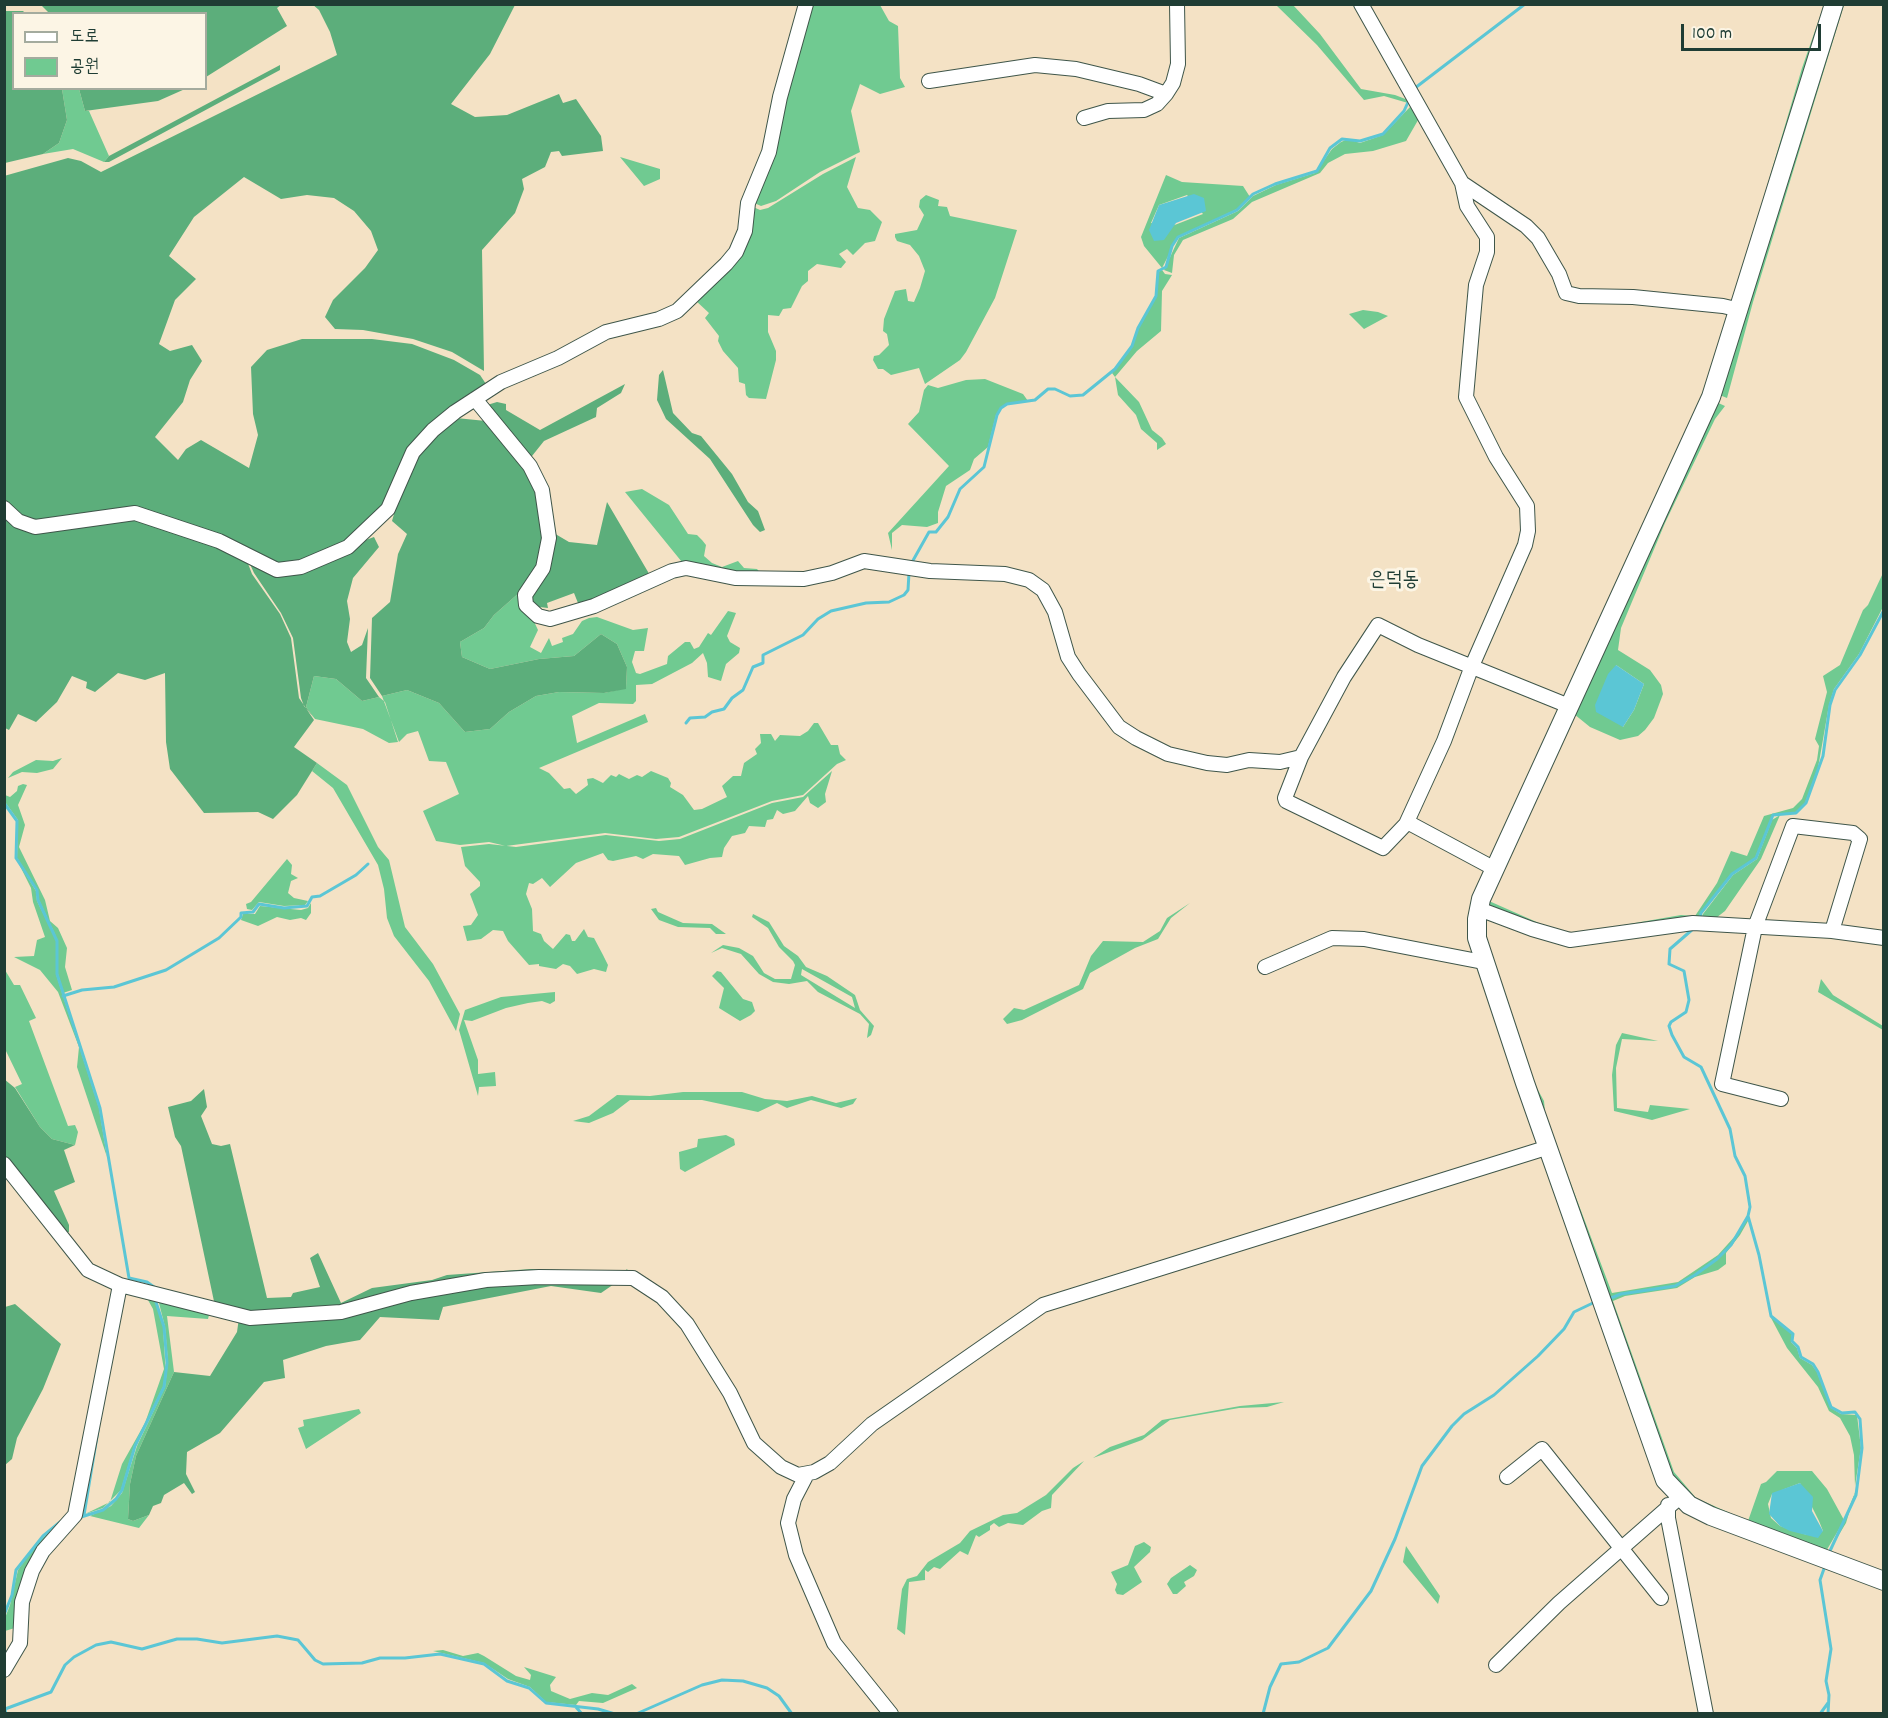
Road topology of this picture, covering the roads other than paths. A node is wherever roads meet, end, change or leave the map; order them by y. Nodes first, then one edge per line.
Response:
1 (806, 4) edge
2 (1177, 4) edge
3 (1361, 4) edge
4 (1834, 4) edge
5 (929, 81) dead end
6 (1166, 94) junction
7 (1084, 118) dead end
8 (1462, 183) junction
9 (1740, 310) junction
10 (475, 399) junction
11 (4, 508) edge
12 (1473, 666) junction
13 (1569, 706) junction
14 (1301, 757) junction
15 (1407, 824) junction
16 (1495, 869) junction
17 (1479, 909) junction
18 (1755, 927) junction
19 (1832, 931) junction
20 (1884, 938) edge
21 (1483, 962) junction
22 (1265, 967) dead end
23 (1781, 1099) dead end
24 (1549, 1147) junction
25 (4, 1164) edge
26 (120, 1285) junction
27 (807, 1474) junction
28 (1507, 1477) dead end
29 (1674, 1501) junction
30 (1622, 1549) junction
31 (1884, 1581) edge
32 (1661, 1598) dead end
33 (1496, 1665) dead end
34 (4, 1670) edge
35 (891, 1713) edge
36 (1706, 1713) edge

1 - 10 street
2 - 6 street
3 - 8 street
4 - 9 main road
5 - 6 street
6 - 7 street
8 - 9 street
8 - 12 street
9 - 13 main road
10 - 11 street
10 - 14 street
12 - 13 street
12 - 14 street
12 - 15 street
13 - 16 main road
14 - 15 street
15 - 16 street
16 - 17 main road
17 - 18 street
17 - 21 main road
18 - 19 street
18 - 19 street
18 - 23 street
19 - 20 street
21 - 22 street
21 - 24 main road
24 - 27 street
24 - 29 main road
25 - 26 street
26 - 27 street
26 - 34 street
27 - 35 street
28 - 30 street
29 - 30 street
29 - 31 main road
29 - 36 street
30 - 32 street
30 - 33 street

